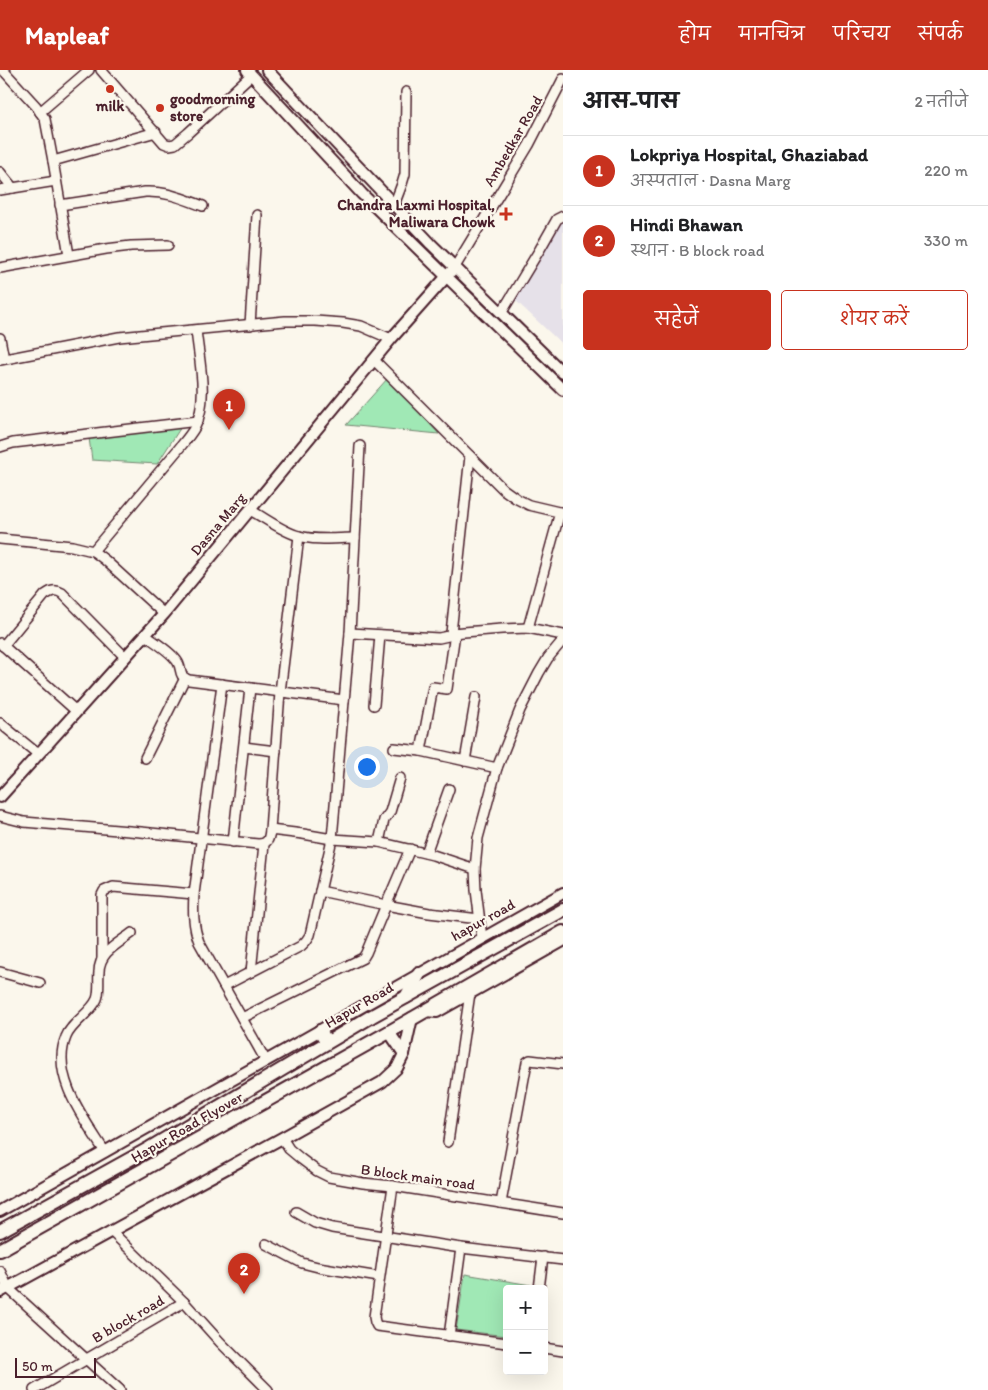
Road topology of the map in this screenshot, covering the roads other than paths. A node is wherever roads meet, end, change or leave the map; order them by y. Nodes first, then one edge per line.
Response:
1 (3, 70) edge
2 (89, 70) edge
3 (101, 70) edge
4 (269, 71) edge
5 (249, 72) edge
6 (563, 79) edge
7 (406, 92) dead end
8 (40, 112) junction
9 (156, 132) junction
10 (53, 161) junction
11 (0, 172) edge
12 (56, 181) junction
13 (13, 188) junction
14 (0, 190) edge
15 (60, 205) junction
16 (394, 205) junction
17 (204, 206) dead end
18 (257, 215) dead end
19 (563, 216) edge
20 (168, 245) dead end
21 (69, 256) junction
22 (455, 267) junction
23 (0, 268) edge
24 (448, 276) junction
25 (502, 312) junction
26 (250, 325) junction
27 (196, 330) junction
28 (0, 338) edge
29 (392, 339) junction
30 (2, 359) edge
31 (374, 360) junction
32 (563, 373) edge
33 (563, 390) edge
34 (198, 421) junction
35 (360, 446) dead end
36 (0, 447) edge
37 (470, 456) junction
38 (250, 510) junction
39 (561, 512) edge
40 (299, 536) junction
41 (355, 538) junction
42 (0, 539) edge
43 (93, 551) junction
44 (164, 614) junction
45 (528, 628) junction
46 (350, 632) junction
47 (453, 633) junction
48 (380, 634) junction
49 (563, 634) edge
50 (145, 635) junction
51 (563, 640) edge
52 (2, 644) edge
53 (126, 657) junction
54 (185, 678) junction
55 (222, 684) junction
56 (250, 688) junction
57 (280, 692) junction
58 (476, 698) dead end
59 (344, 700) junction
60 (374, 705) dead end
61 (76, 712) junction
62 (0, 723) edge
63 (244, 747) junction
64 (394, 748) dead end
65 (276, 751) junction
66 (421, 751) junction
67 (38, 754) junction
68 (145, 758) dead end
69 (465, 761) junction
70 (497, 768) junction
71 (400, 778) dead end
72 (449, 789) dead end
73 (0, 797) edge
74 (0, 816) edge
75 (270, 830) junction
76 (202, 838) junction
77 (332, 839) junction
78 (234, 842) junction
79 (379, 842) junction
80 (264, 844) junction
81 (410, 849) junction
82 (426, 853) junction
83 (475, 869) junction
84 (320, 891) junction
85 (563, 893) edge
86 (194, 894) junction
87 (386, 905) junction
88 (563, 910) edge
89 (479, 919) junction
90 (563, 932) edge
91 (132, 933) dead end
92 (482, 938) junction
93 (563, 941) edge
94 (102, 959) junction
95 (0, 972) edge
96 (251, 972) junction
97 (419, 974) junction
98 (40, 983) dead end
99 (224, 986) junction
100 (470, 993) junction
101 (406, 996) junction
102 (425, 1011) junction
103 (242, 1018) junction
104 (412, 1018) junction
105 (320, 1031) junction
106 (389, 1032) junction
107 (327, 1042) junction
108 (404, 1054) junction
109 (266, 1061) junction
110 (563, 1064) edge
111 (282, 1138) junction
112 (448, 1142) dead end
113 (105, 1152) junction
114 (393, 1186) junction
115 (501, 1204) junction
116 (0, 1211) edge
117 (296, 1212) dead end
118 (563, 1213) edge
119 (0, 1231) edge
120 (110, 1231) junction
121 (385, 1237) junction
122 (266, 1244) dead end
123 (461, 1248) junction
124 (0, 1250) edge
125 (543, 1257) junction
126 (563, 1260) edge
127 (0, 1271) edge
128 (379, 1277) junction
129 (540, 1285) edge
130 (4, 1290) edge
131 (184, 1302) junction
132 (450, 1336) junction
133 (503, 1343) edge
134 (548, 1349) edge
135 (563, 1351) edge
136 (86, 1359) junction
137 (34, 1390) edge
138 (120, 1390) edge
139 (268, 1390) edge

1 - 8 street
2 - 8 street
3 - 9 street
4 - 16 street
5 - 9 street
5 - 24 street
6 - 22 street, Ambedkar Road
7 - 16 street
8 - 10 street
9 - 10 street
10 - 12 street
11 - 13 street
12 - 13 street
12 - 15 street
13 - 14 street
15 - 17 street
15 - 21 street
16 - 22 street
18 - 26 street
19 - 25 street
20 - 21 street
21 - 23 street
22 - 24 street, Dasna Marg
22 - 25 street
24 - 29 street, Dasna Marg
24 - 33 street
25 - 32 street
26 - 27 street
26 - 29 street
27 - 30 street
27 - 34 street
28 - 30 street
29 - 31 street, Dasna Marg
31 - 37 street
31 - 38 street, Dasna Marg
34 - 36 street
34 - 43 street
35 - 41 street
37 - 39 street
37 - 47 street
38 - 40 street
38 - 44 street, Dasna Marg
39 - 45 street
40 - 41 street
40 - 57 street
41 - 46 street
42 - 43 street
43 - 44 street
44 - 50 street, Dasna Marg
45 - 47 street
45 - 49 street
46 - 48 street
46 - 59 street
47 - 48 street
47 - 66 street
48 - 60 street
50 - 53 street, Dasna Marg
50 - 54 street
51 - 70 street
52 - 53 street
52 - 61 street
53 - 61 street, Dasna Marg
54 - 55 street
54 - 68 street
55 - 56 street
55 - 76 street
56 - 57 street
56 - 63 street
57 - 59 street
57 - 65 street
58 - 69 street
59 - 77 street
61 - 67 street, Dasna Marg
62 - 67 street
63 - 65 street
63 - 78 street
64 - 66 street
65 - 75 street
66 - 69 street
67 - 73 street, Dasna Marg
69 - 70 street
70 - 83 street
71 - 79 street
72 - 82 street
74 - 76 street
75 - 77 street
75 - 80 street
76 - 78 street
76 - 86 street
77 - 79 street
77 - 84 street
78 - 80 street
79 - 81 street
80 - 96 street
81 - 82 street
81 - 87 street
82 - 83 street
83 - 89 street
84 - 87 street
84 - 96 street
85 - 92 street, hapur road
86 - 94 street
86 - 99 street
87 - 89 street
87 - 103 street
88 - 101 main road
89 - 92 street
90 - 102 main road
91 - 94 street
92 - 97 street, hapur road
93 - 100 street
94 - 113 street
95 - 98 street
96 - 99 street
97 - 101 main road
97 - 105 street, hapur road
99 - 103 street
100 - 102 street
100 - 112 street
101 - 107 main road, Hapur Road
102 - 104 main road, Hapur Road Flyover
103 - 109 street
104 - 106 main road, Hapur Road Flyover
104 - 108 street
105 - 107 main road
105 - 109 street, hapur road
106 - 108 street
106 - 124 main road, Hapur Road Flyover
107 - 119 main road, Hapur Road Flyover
108 - 111 street
109 - 113 street, hapur road
110 - 115 street
111 - 114 street, B block main road
111 - 120 street
113 - 116 street, hapur road
114 - 115 street, B block main road
114 - 121 street
115 - 118 street, B block main road
117 - 121 street
120 - 130 street
120 - 131 street
121 - 123 street
121 - 128 street
122 - 128 street
123 - 125 street
123 - 132 street
125 - 126 street
125 - 129 street
127 - 130 street
128 - 132 street
130 - 136 street, B block road
131 - 136 street, B block road
131 - 139 street
132 - 133 street
134 - 135 street
136 - 137 street, B block road
136 - 138 street, B block road

